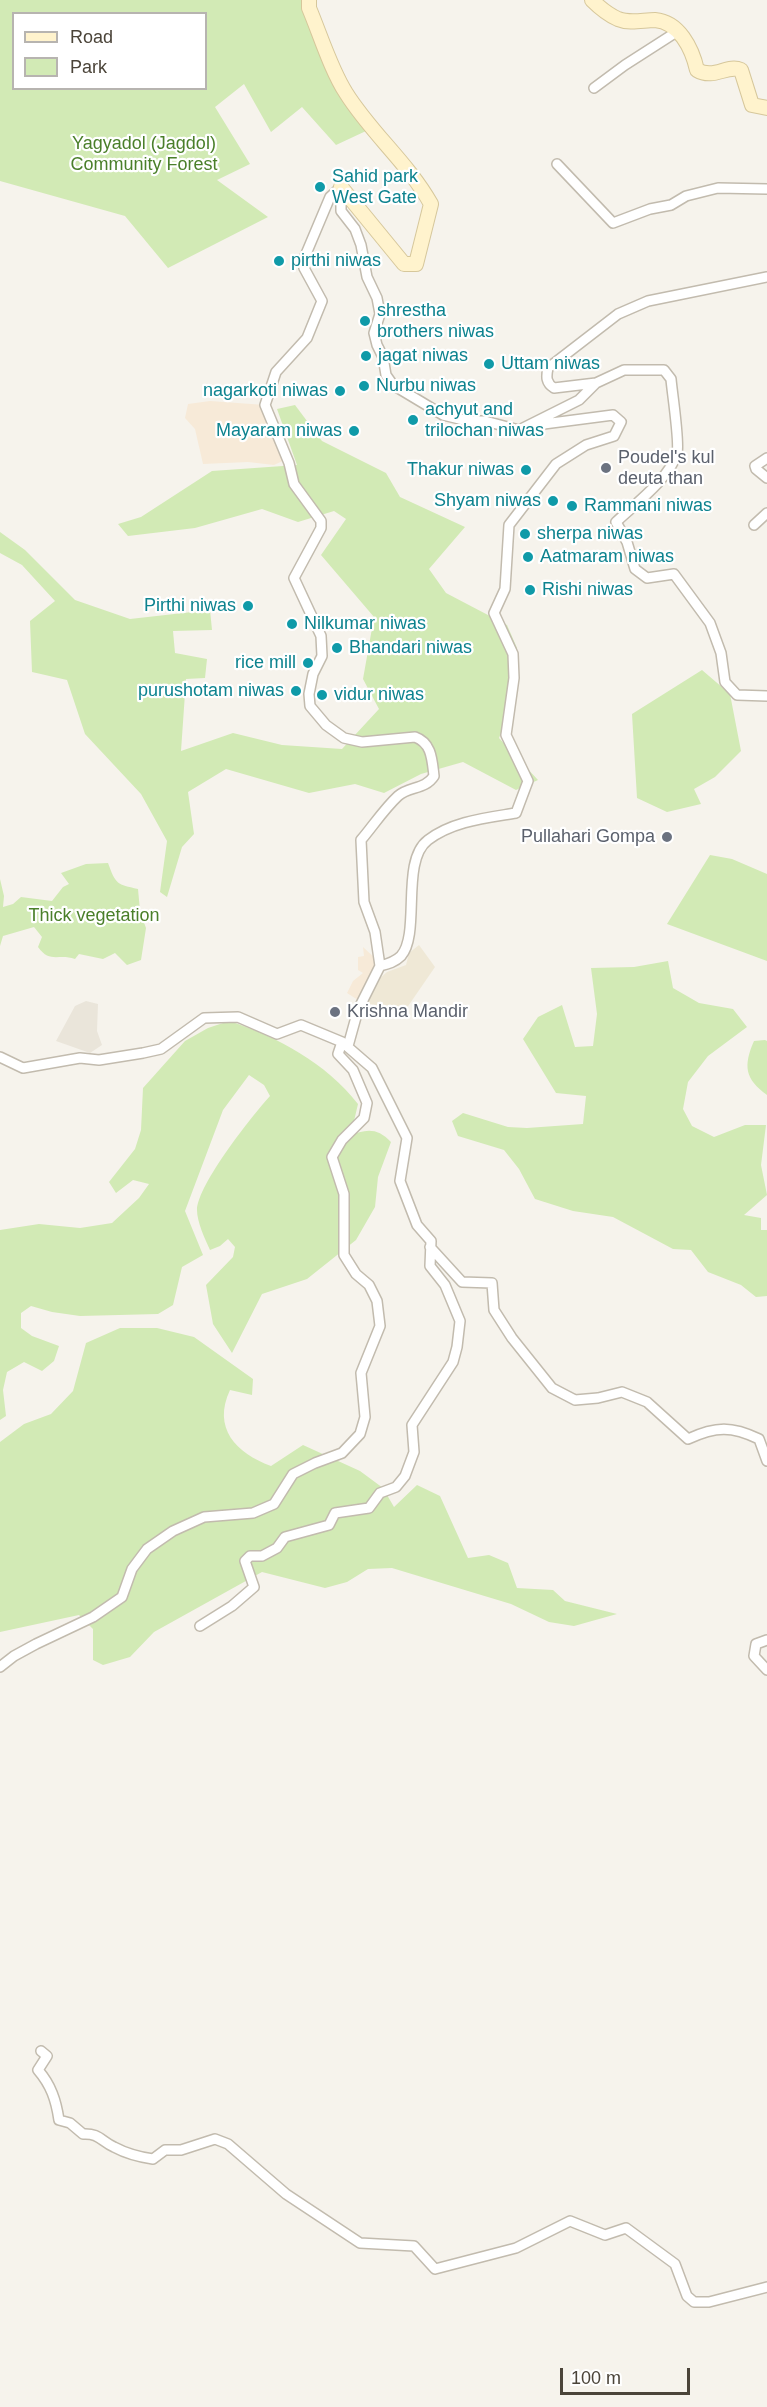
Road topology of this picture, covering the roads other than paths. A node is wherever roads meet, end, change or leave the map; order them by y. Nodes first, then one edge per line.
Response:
1 (309, 0) edge
2 (596, 2) edge
3 (678, 31) junction
4 (594, 88) dead end
5 (767, 108) edge
6 (557, 164) dead end
7 (341, 187) junction
8 (767, 189) edge
9 (767, 277) edge
10 (596, 383) junction
11 (530, 425) junction
12 (767, 458) edge
13 (767, 478) edge
14 (767, 513) edge
15 (754, 525) dead end
16 (767, 696) edge
17 (380, 966) junction
18 (342, 1043) junction
19 (0, 1057) edge
20 (430, 1247) junction
21 (767, 1461) edge
22 (200, 1626) dead end
23 (767, 1640) edge
24 (0, 1667) edge
25 (767, 1670) edge
26 (41, 2051) dead end
27 (767, 2287) edge

1 - 7 street
2 - 3 street
3 - 4 street
3 - 5 street
6 - 8 street
7 - 11 street
7 - 17 street
9 - 10 street
10 - 11 street
10 - 16 street
11 - 17 street
12 - 13 street
14 - 15 street
17 - 18 street
18 - 19 street
18 - 20 street
18 - 24 street
20 - 21 street
20 - 22 street
23 - 25 street
26 - 27 street

